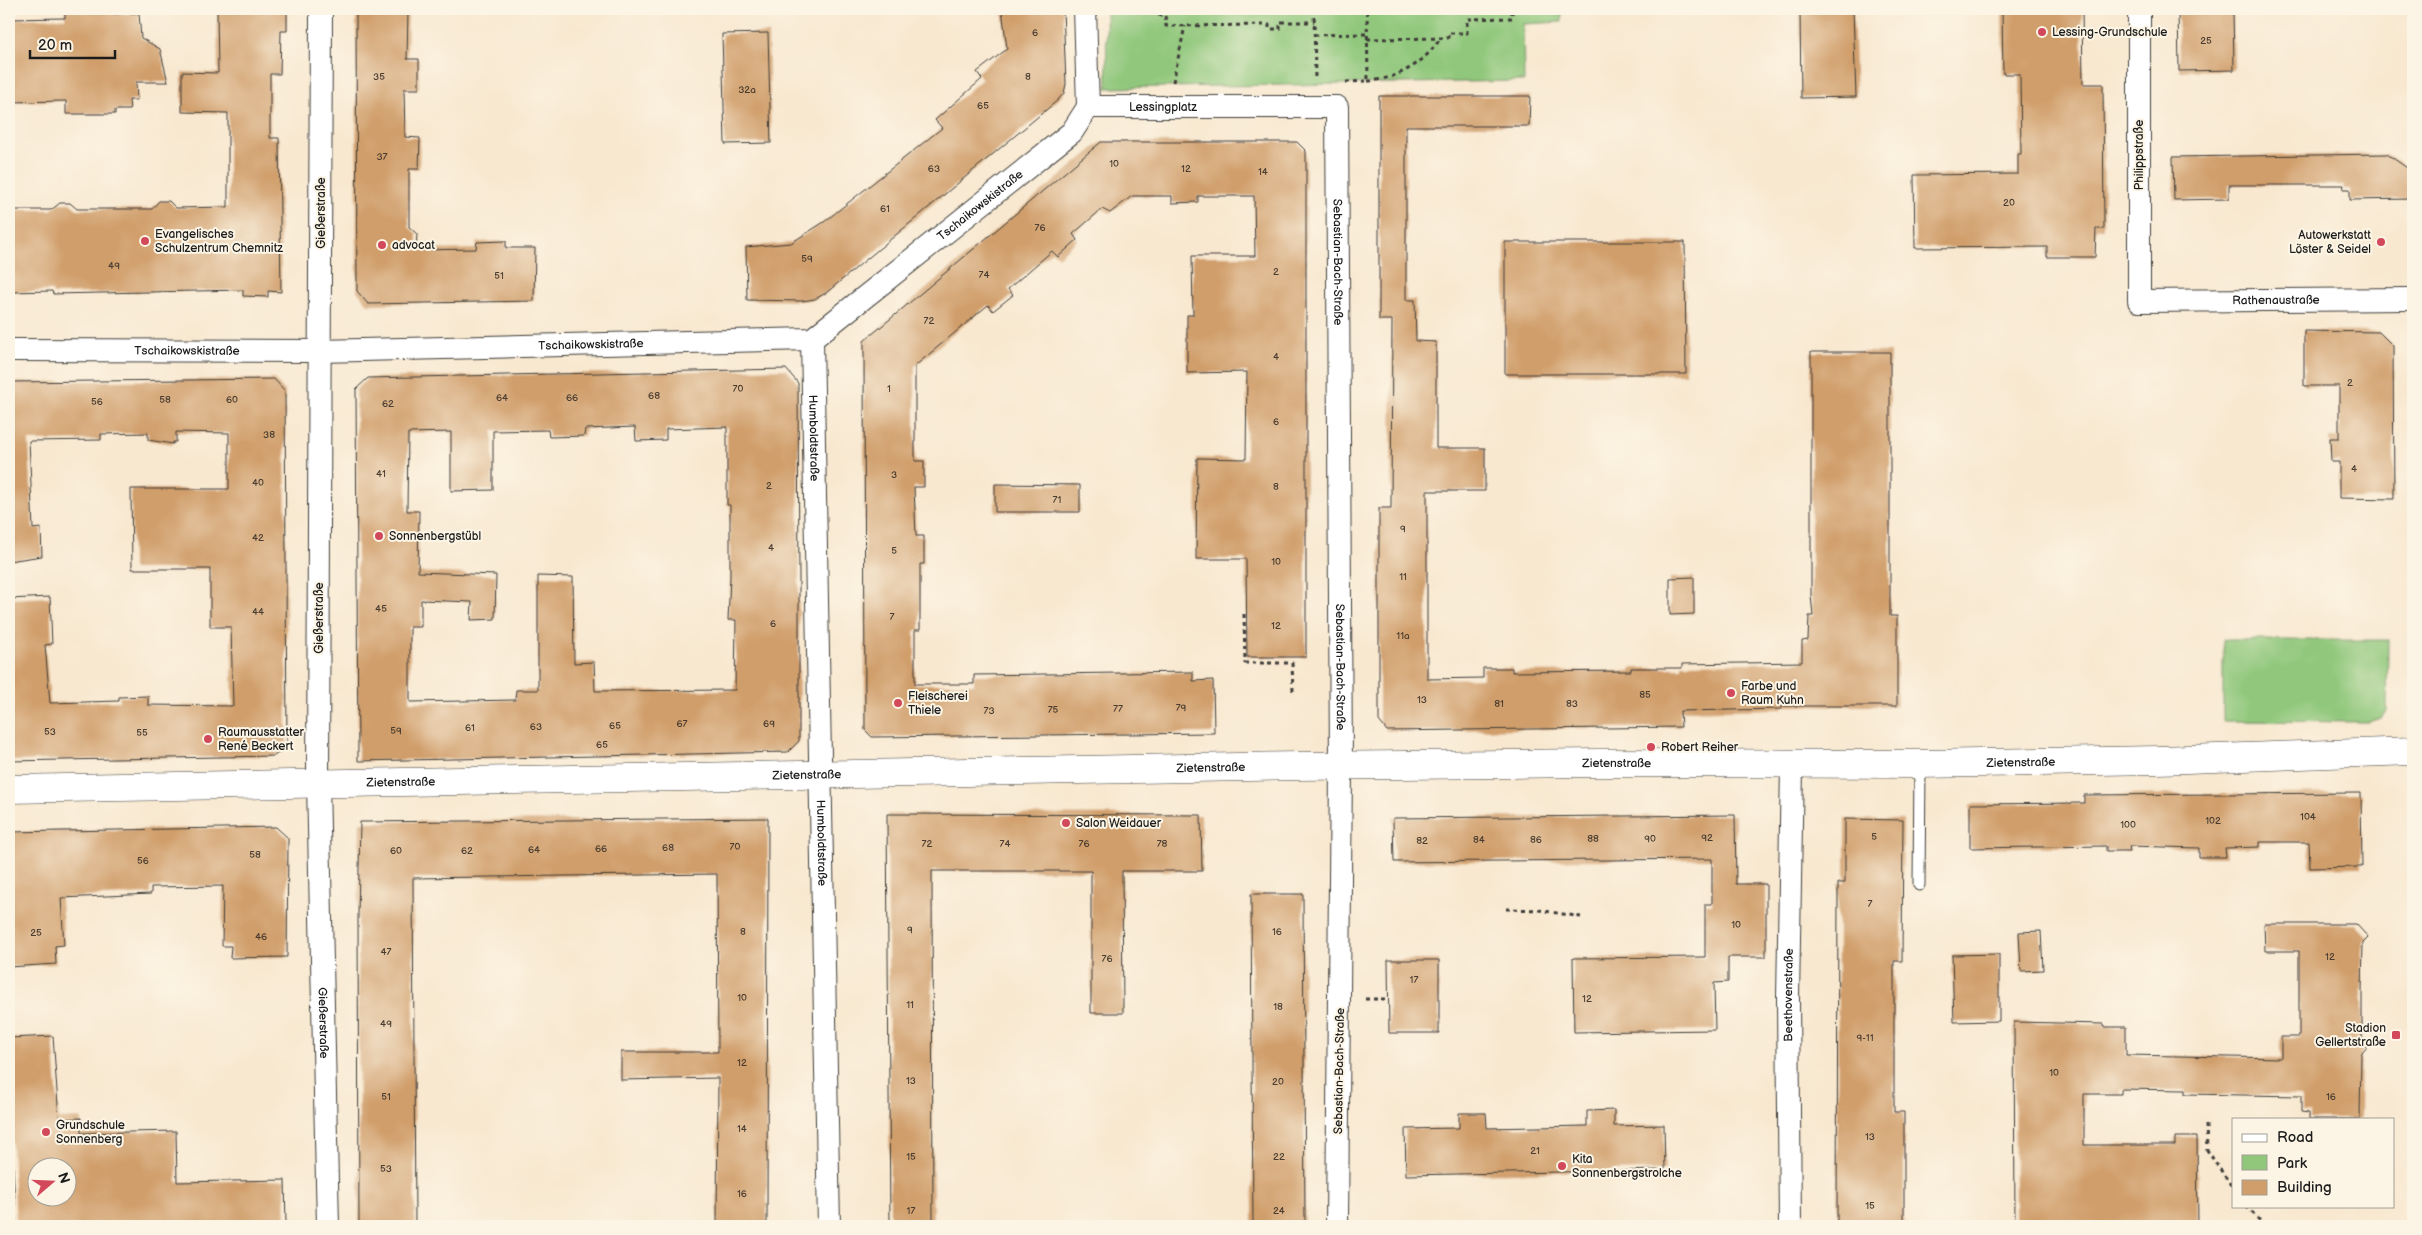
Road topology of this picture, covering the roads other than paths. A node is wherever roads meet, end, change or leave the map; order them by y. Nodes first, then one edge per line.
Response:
1 (322, 9) edge
2 (1085, 9) edge
3 (2139, 9) edge
4 (1088, 107) junction
5 (1337, 107) joint
6 (2413, 299) edge
7 (2139, 301) joint
8 (812, 339) junction
9 (9, 350) edge
10 (320, 351) junction
11 (2413, 751) edge
12 (1792, 764) junction
13 (1920, 764) junction
14 (1341, 766) junction
15 (820, 775) junction
16 (318, 784) junction
17 (9, 789) edge
18 (1919, 885) dead end
19 (328, 1226) edge
20 (829, 1226) edge
21 (1337, 1226) edge
22 (1790, 1226) edge

1 - 10 street, Gießerstraße
2 - 4 street
3 - 7 street, Philippstraße
4 - 5 street, Lessingplatz
4 - 8 street, Tschaikowskistraße
5 - 14 street, Sebastian-Bach-Straße
6 - 7 street, Rathenaustraße
8 - 10 street, Tschaikowskistraße
8 - 15 street, Humboldtstraße
9 - 10 street, Tschaikowskistraße
10 - 16 street, Gießerstraße
11 - 13 street, Zietenstraße
12 - 13 street, Zietenstraße
12 - 14 street, Zietenstraße
12 - 22 street, Beethovenstraße
13 - 18 lane
14 - 15 street, Zietenstraße
14 - 21 street, Sebastian-Bach-Straße
15 - 16 street, Zietenstraße
15 - 20 street, Humboldtstraße
16 - 17 street, Zietenstraße
16 - 19 street, Gießerstraße

